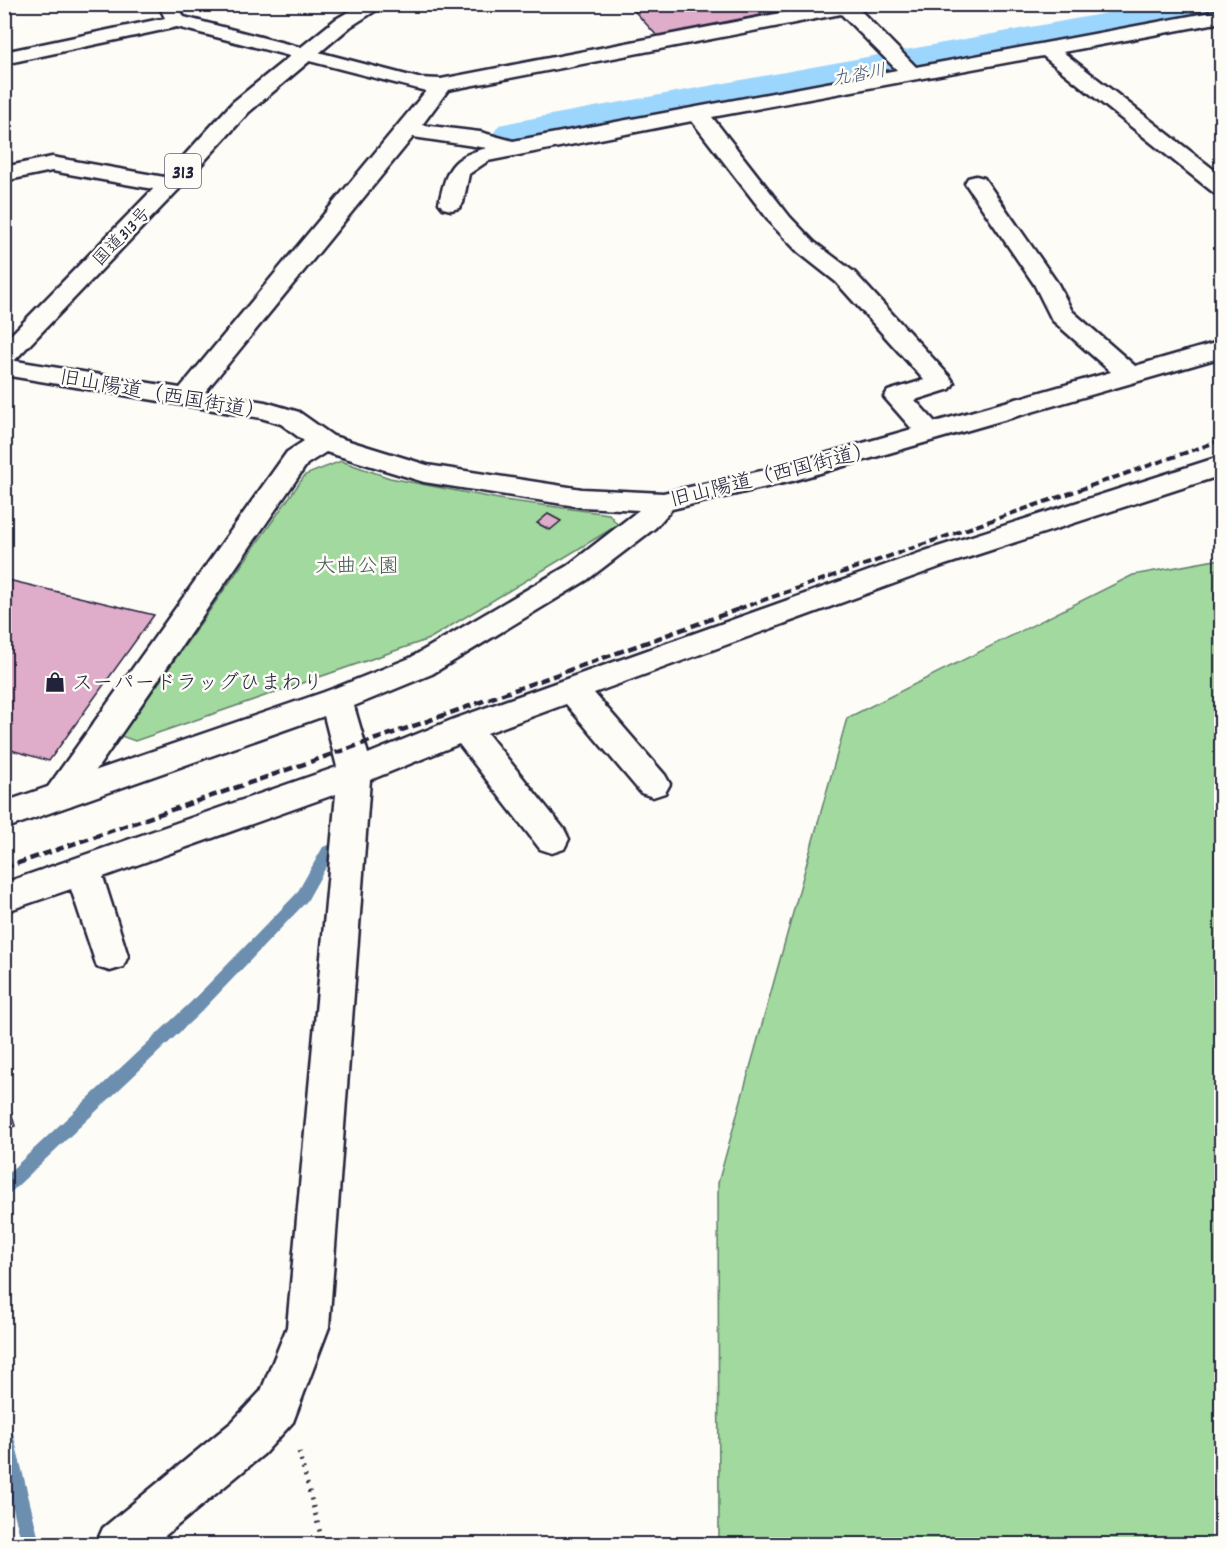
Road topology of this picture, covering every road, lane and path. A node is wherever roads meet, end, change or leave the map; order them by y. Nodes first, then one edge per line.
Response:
1 (377, 4) edge
2 (843, 6) edge
3 (1215, 12) edge
4 (172, 13) edge
5 (1047, 50) junction
6 (304, 54) junction
7 (4, 58) edge
8 (906, 68) junction
9 (441, 86) junction
10 (698, 114) junction
11 (407, 130) junction
12 (513, 148) junction
13 (4, 174) edge
14 (976, 183) dead end
15 (170, 185) junction
16 (1221, 188) edge
17 (451, 203) dead end
18 (1221, 349) edge
19 (4, 357) edge
20 (4, 367) edge
21 (1130, 375) junction
22 (187, 397) junction
23 (930, 433) junction
24 (322, 442) junction
25 (1221, 465) edge
26 (663, 502) junction
27 (573, 690) junction
28 (336, 700) junction
29 (465, 728) junction
30 (354, 773) junction
31 (653, 784) dead end
32 (60, 796) junction
33 (4, 816) edge
34 (552, 839) dead end
35 (83, 870) junction
36 (4, 898) edge
37 (110, 956) dead end
38 (277, 1406) junction
39 (119, 1545) edge
40 (322, 1545) edge

1 - 6 main road, 国道313号 / 313
2 - 8 main road
2 - 9 main road
3 - 5 main road
4 - 6 main road
4 - 7 main road
5 - 8 main road
5 - 16 main road
6 - 9 main road
6 - 15 main road, 国道313号 / 313
8 - 10 main road
9 - 11 main road
10 - 12 main road
10 - 23 main road
11 - 12 main road
11 - 22 main road
12 - 17 main road
13 - 15 main road
14 - 21 main road
15 - 19 main road, 国道313号 / 313
18 - 21 main road, 旧山陽道（西国街道）
20 - 22 main road, 旧山陽道（西国街道）
21 - 23 main road, 旧山陽道（西国街道）
22 - 24 main road, 旧山陽道（西国街道）
23 - 26 main road, 旧山陽道（西国街道）
24 - 26 main road, 旧山陽道（西国街道）
24 - 32 main road
25 - 27 main road
26 - 28 main road
27 - 29 main road
27 - 31 main road
28 - 30 main road
28 - 32 main road
29 - 30 main road
29 - 34 main road
30 - 35 main road
30 - 38 main road
32 - 33 main road
35 - 36 main road
35 - 37 main road
38 - 39 main road
38 - 40 path

